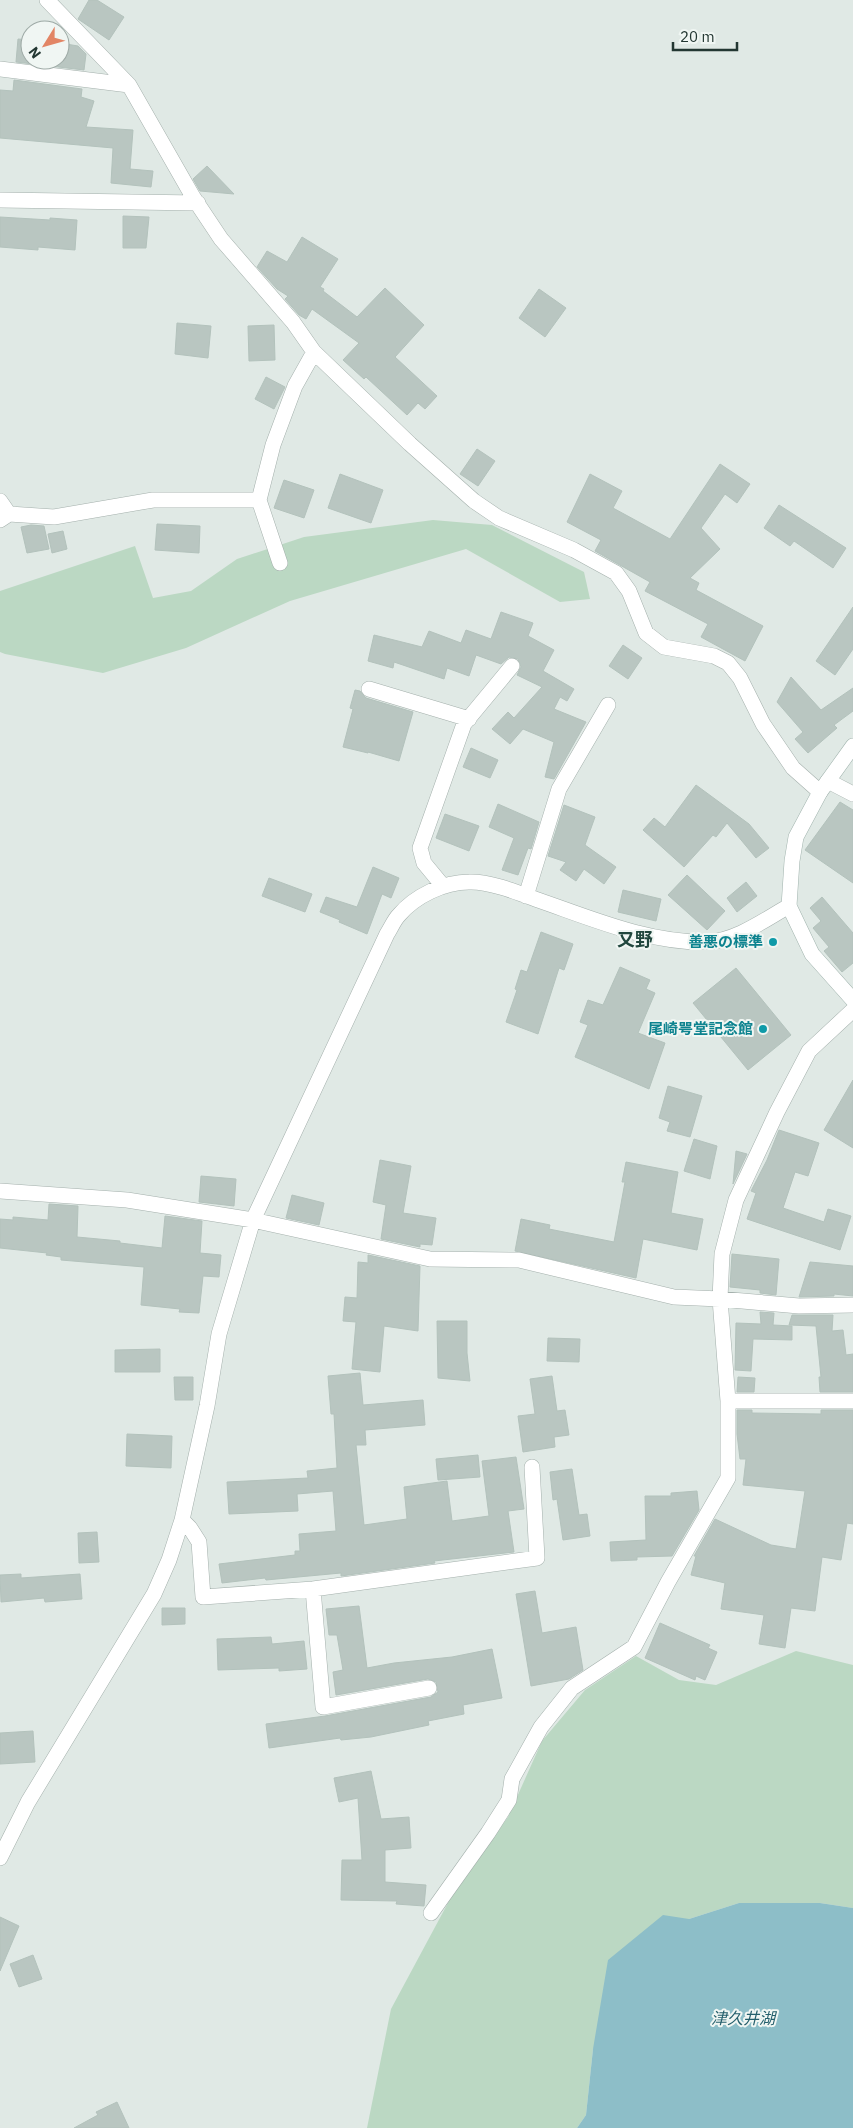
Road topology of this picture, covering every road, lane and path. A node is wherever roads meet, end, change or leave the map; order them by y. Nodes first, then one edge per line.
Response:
1 (47, 0) edge
2 (0, 68) edge
3 (129, 85) junction
4 (0, 200) edge
5 (198, 203) junction
6 (314, 352) junction
7 (259, 500) junction
8 (0, 501) edge
9 (4, 517) edge
10 (280, 563) dead end
11 (512, 666) dead end
12 (370, 689) dead end
13 (608, 705) dead end
14 (469, 719) junction
15 (853, 746) edge
16 (824, 787) junction
17 (853, 794) edge
18 (443, 886) junction
19 (526, 896) junction
20 (789, 906) junction
21 (853, 1000) edge
22 (853, 1010) edge
23 (0, 1191) edge
24 (253, 1220) junction
25 (720, 1299) junction
26 (853, 1305) edge
27 (728, 1401) junction
28 (853, 1401) edge
29 (532, 1467) dead end
30 (182, 1520) junction
31 (313, 1589) junction
32 (430, 1688) dead end
33 (0, 1858) edge
34 (431, 1912) dead end

1 - 3 street
2 - 3 street
3 - 5 street
4 - 5 street
5 - 6 street
6 - 7 street
6 - 16 street
7 - 9 street
7 - 10 street
8 - 9 street
11 - 14 street
12 - 14 street
13 - 19 street
14 - 18 street
15 - 16 street
16 - 17 street
16 - 20 street
18 - 19 street
18 - 24 street
19 - 20 street
20 - 21 street
22 - 25 street
23 - 24 street
24 - 25 street
24 - 30 street
25 - 26 street
25 - 27 street
27 - 28 street
27 - 34 street
29 - 31 street
30 - 31 street
30 - 33 street
31 - 32 street

